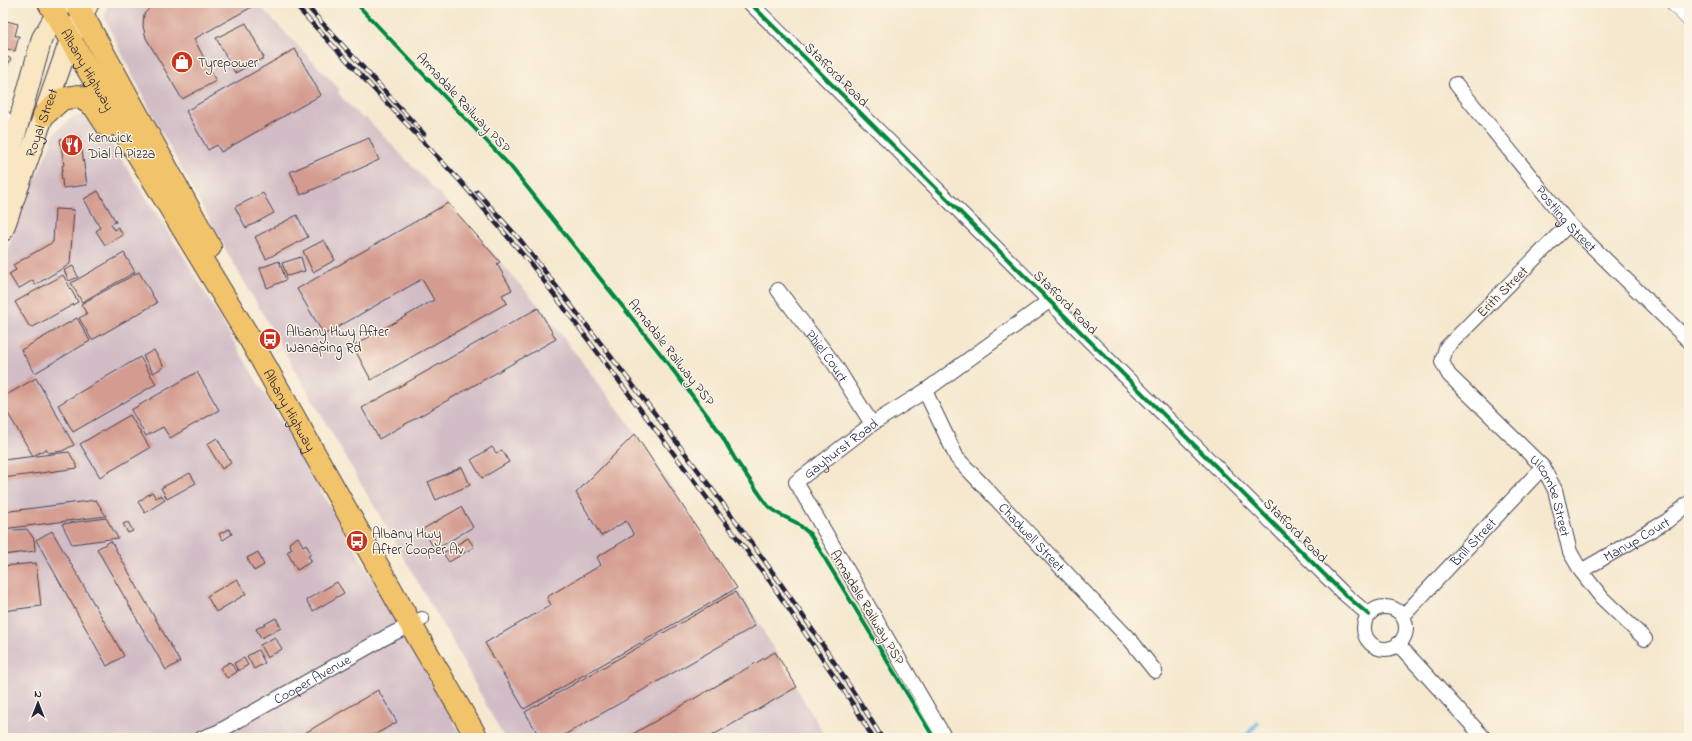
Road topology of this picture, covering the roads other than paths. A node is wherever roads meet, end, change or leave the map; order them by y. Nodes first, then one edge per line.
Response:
1 (750, 3) edge
2 (56, 7) edge
3 (83, 7) edge
4 (70, 40) junction
5 (1456, 84) dead end
6 (44, 115) junction
7 (10, 117) edge
8 (3, 179) edge
9 (171, 208) junction
10 (1569, 224) junction
11 (4, 228) edge
12 (778, 290) dead end
13 (1049, 301) junction
14 (1689, 341) edge
15 (1442, 362) joint
16 (925, 391) junction
17 (872, 424) junction
18 (1543, 467) junction
19 (1689, 503) edge
20 (1581, 571) junction
21 (1369, 615) junction
22 (1403, 616) junction
23 (416, 622) junction
24 (1645, 640) dead end
25 (1398, 644) junction
26 (1155, 670) dead end
27 (202, 738) edge
28 (477, 738) edge
29 (490, 738) edge
30 (945, 738) edge
31 (1484, 738) edge

1 - 13 street, Stafford Road
2 - 4 highway, Albany Highway
2 - 7 main road, Royal Street
3 - 4 main road, Royal Street
3 - 23 highway, Albany Highway
4 - 6 main road, Royal Street
4 - 9 highway, Albany Highway
5 - 10 street, Postling Street
6 - 9 highway
6 - 11 main road, Royal Street
7 - 8 main road, Royal Street
9 - 23 highway, Albany Highway
10 - 14 street, Postling Street
10 - 15 street, Erith Street
12 - 17 street, Phiel Court
13 - 16 street, Gayhurst Road
13 - 21 street, Stafford Road
15 - 18 street, Ulcombe Street
16 - 17 street, Gayhurst Road
16 - 26 street, Chadwell Street
17 - 30 street, Gayhurst Road
18 - 20 street, Ulcombe Street
18 - 22 street, Brill Street
19 - 20 street, Manup Court
20 - 24 street, Ulcombe Street
21 - 22 street
21 - 25 street
22 - 25 street
23 - 27 street, Cooper Avenue
23 - 28 highway, Albany Highway
23 - 29 highway, Albany Highway
25 - 31 street

